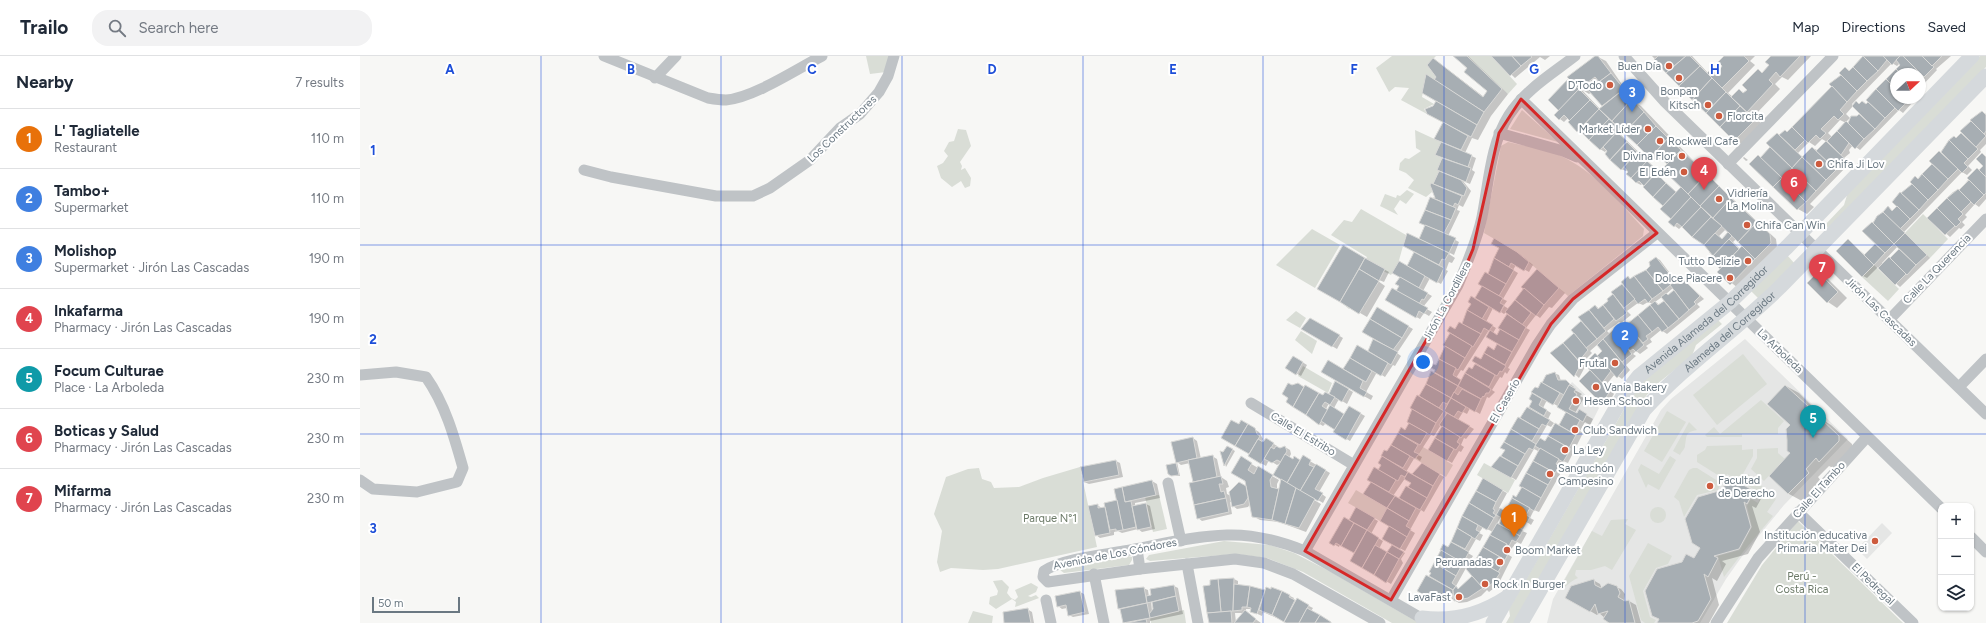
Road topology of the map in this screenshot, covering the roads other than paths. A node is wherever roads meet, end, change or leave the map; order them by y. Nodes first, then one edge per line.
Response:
1 (604, 56) edge
2 (676, 56) edge
3 (822, 56) edge
4 (894, 56) edge
5 (1575, 56) edge
6 (1624, 56) edge
7 (1833, 56) edge
8 (1972, 56) edge
9 (1986, 76) edge
10 (655, 78) junction
11 (1521, 99) junction
12 (1499, 133) junction
13 (1584, 160) junction
14 (1728, 164) junction
15 (584, 170) dead end
16 (1986, 219) edge
17 (1658, 232) junction
18 (1801, 234) junction
19 (1817, 250) junction
20 (1730, 302) junction
21 (1747, 318) junction
22 (1889, 320) junction
23 (1986, 359) edge
24 (360, 376) edge
25 (1959, 387) junction
26 (1251, 403) dead end
27 (1986, 414) edge
28 (1867, 437) junction
29 (1354, 465) junction
30 (360, 480) edge
31 (1168, 482) dead end
32 (1938, 505) edge
33 (1798, 512) junction
34 (1973, 539) edge
35 (1181, 541) junction
36 (1137, 549) junction
37 (1305, 551) junction
38 (1986, 552) edge
39 (1187, 564) junction
40 (1140, 569) junction
41 (1094, 574) junction
42 (1508, 596) junction
43 (1046, 600) dead end
44 (1391, 600) junction
45 (1529, 616) edge
46 (1426, 621) edge
47 (1051, 623) edge
48 (1104, 623) edge
49 (1198, 623) edge
50 (1380, 623) edge
51 (1493, 623) edge
52 (1521, 623) edge
53 (1716, 623) edge
54 (1913, 623) edge

1 - 10 street
2 - 10 street
3 - 10 street
4 - 15 street, Los Constructores
5 - 11 street, Jirón La Cordillera
6 - 14 street, Jirón Las Cascadas
7 - 14 street
8 - 18 main road, Avenida Alameda del Corregidor
9 - 19 main road, Alameda del Corregidor
11 - 12 street, Jirón La Cordillera
11 - 13 street, La Arboleda
12 - 13 street, La Arboleda
12 - 29 street, Jirón La Cordillera
13 - 17 street, La Arboleda
14 - 18 street, Jirón Las Cascadas
16 - 22 street, Calle La Querencia
17 - 20 street, La Arboleda
17 - 44 street, El Caserío
18 - 19 street, Jirón Las Cascadas
18 - 20 main road, Avenida Alameda del Corregidor
19 - 21 main road, Alameda del Corregidor
19 - 22 street, Jirón Las Cascadas
20 - 21 street, La Arboleda
20 - 42 main road, Avenida Alameda del Corregidor
21 - 28 street, La Arboleda
21 - 45 main road, Alameda del Corregidor
22 - 25 street, Jirón Las Cascadas
23 - 25 street
24 - 30 street
25 - 27 street, Jirón Las Cascadas
26 - 29 street, Calle El Estribo
28 - 32 street, La Arboleda
28 - 33 street, Calle El Tambo
29 - 37 street, Jirón La Cordillera
31 - 35 street
33 - 53 street, Calle El Tambo
33 - 54 street, El Pedregal
34 - 38 street
35 - 36 street, Avenida de Los Cóndores
35 - 37 street, Avenida de Los Cóndores
36 - 40 street
36 - 41 street, Avenida de Los Cóndores
37 - 44 street, Avenida de Los Cóndores
39 - 40 street, Avenida de Los Cóndores
39 - 49 street
39 - 50 street, Avenida de Los Cóndores
40 - 41 street, Avenida de Los Cóndores
41 - 48 street
42 - 46 main road
42 - 51 main road, Avenida Alameda del Corregidor
43 - 47 street
44 - 46 street, Avenida de Los Cóndores
45 - 52 main road, Alameda del Corregidor

